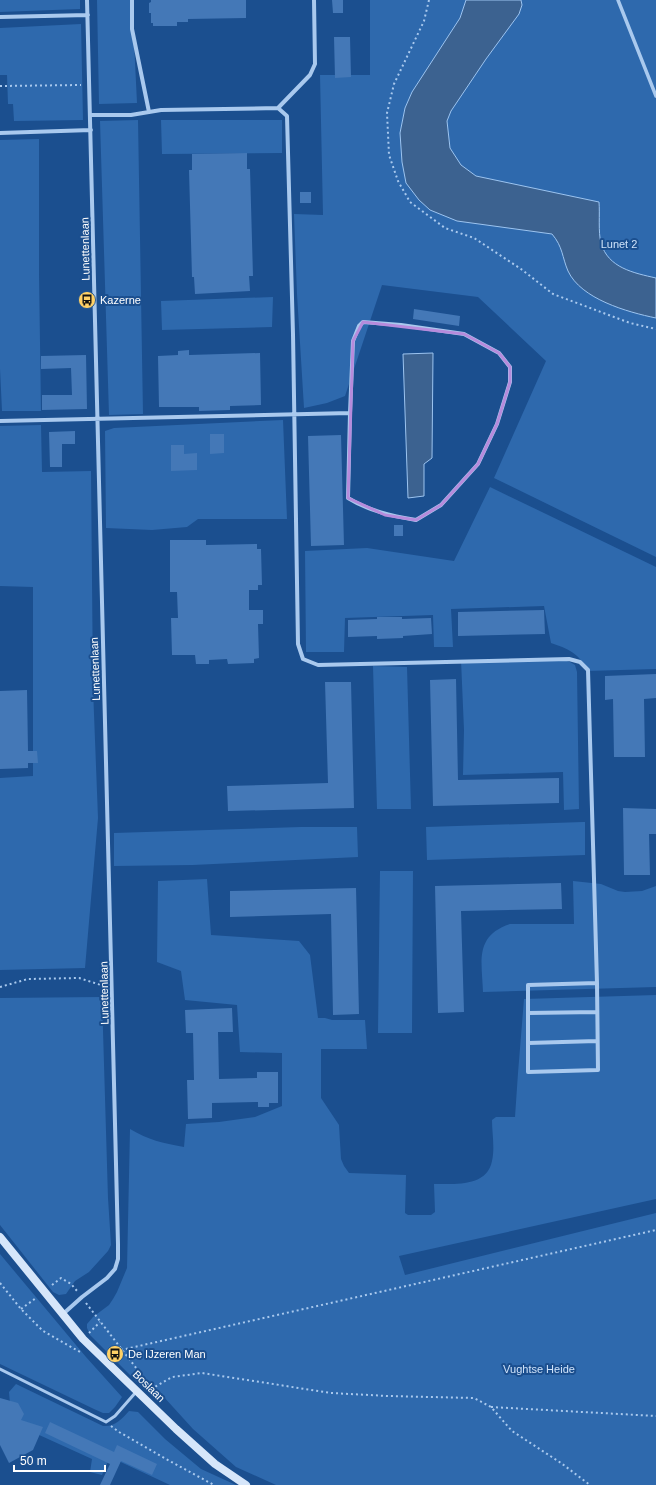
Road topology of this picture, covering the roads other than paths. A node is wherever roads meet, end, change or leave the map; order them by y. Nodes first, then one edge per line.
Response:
1 (87, 0) edge
2 (132, 0) edge
3 (314, 0) edge
4 (618, 0) edge
5 (88, 15) junction
6 (0, 17) edge
7 (656, 96) edge
8 (278, 108) junction
9 (149, 112) junction
10 (90, 115) junction
11 (91, 130) junction
12 (0, 133) edge
13 (350, 413) junction
14 (295, 414) junction
15 (98, 419) junction
16 (0, 422) edge
17 (597, 983) junction
18 (597, 1012) junction
19 (528, 1013) junction
20 (597, 1041) junction
21 (528, 1044) junction
22 (0, 1237) edge
23 (63, 1314) junction
24 (0, 1368) edge
25 (137, 1391) junction
26 (246, 1485) edge

1 - 5 street, Lunettenlaan
2 - 9 street
3 - 8 street
4 - 7 street
5 - 6 street
5 - 10 street, Lunettenlaan
8 - 9 street
8 - 14 street
9 - 10 street
10 - 11 street, Lunettenlaan
11 - 12 street
11 - 15 street, Lunettenlaan
13 - 13 street
13 - 14 street
14 - 15 street
14 - 17 street
15 - 16 street
15 - 23 street, Lunettenlaan
17 - 18 street
17 - 19 street
18 - 19 street
18 - 20 street
19 - 21 street
20 - 21 street
20 - 21 street
22 - 23 main road, Boslaan
23 - 25 main road, Boslaan
24 - 25 lane
25 - 26 main road, Boslaan

